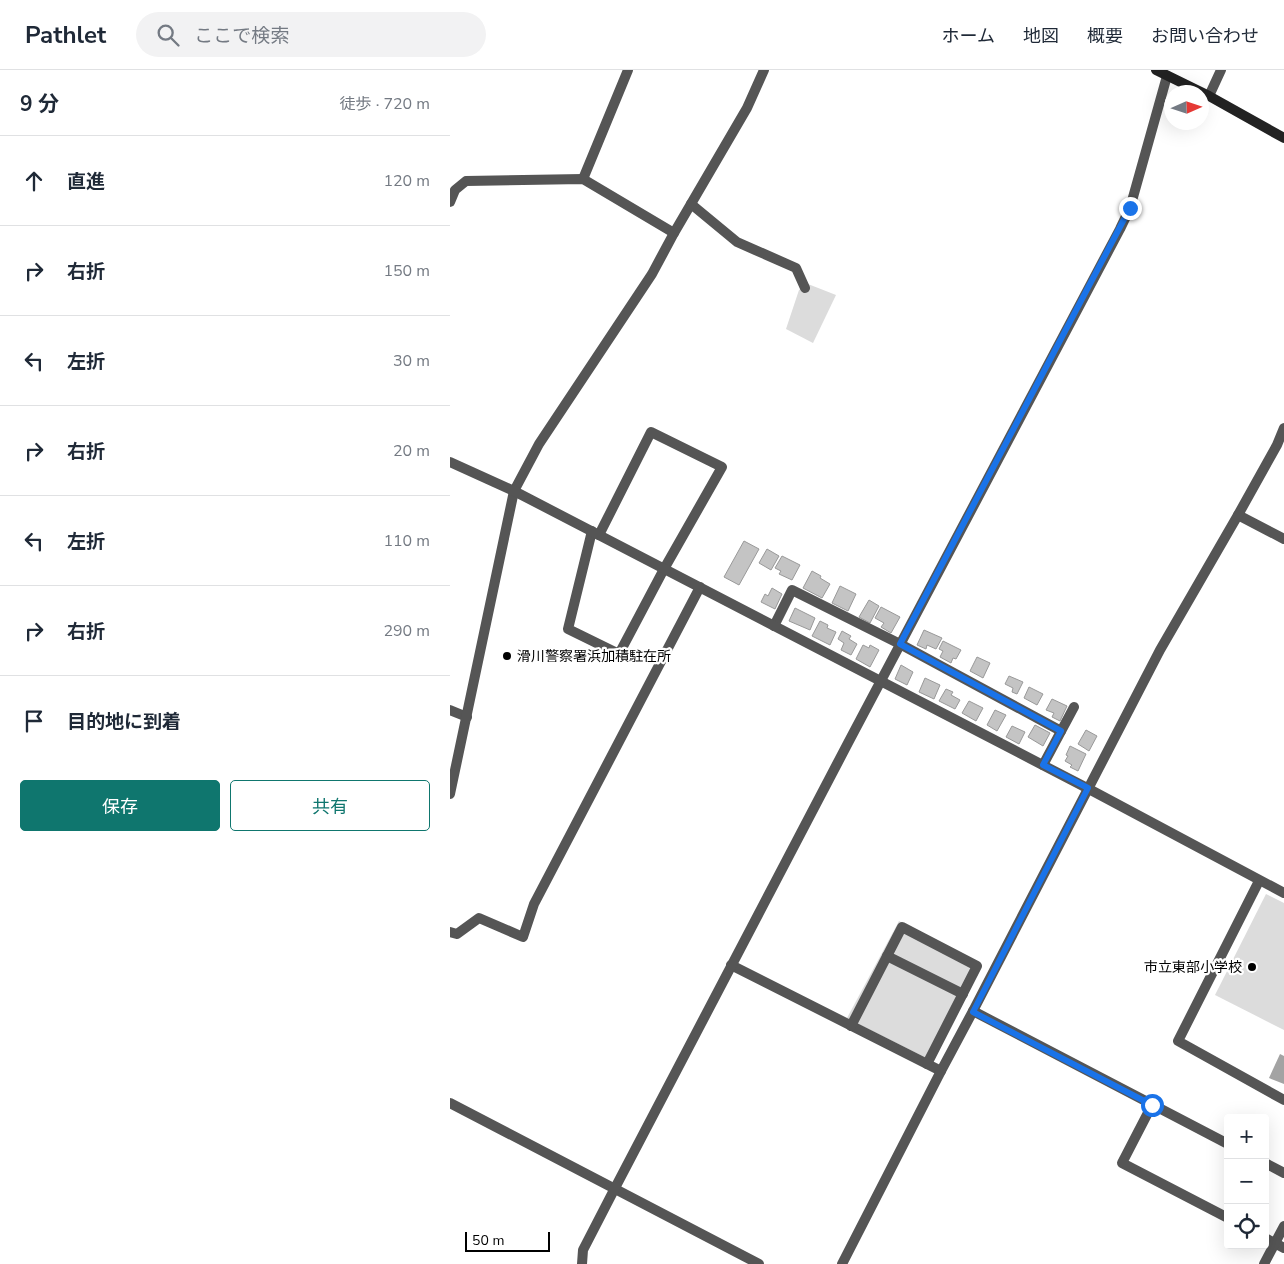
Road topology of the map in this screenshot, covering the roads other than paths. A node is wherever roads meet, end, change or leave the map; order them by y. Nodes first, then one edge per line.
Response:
1 (628, 70) edge
2 (764, 70) edge
3 (1156, 70) edge
4 (1221, 70) edge
5 (1167, 76) junction
6 (1186, 85) edge
7 (1209, 96) joint
8 (1284, 138) edge
9 (583, 179) junction
10 (450, 202) edge
11 (690, 204) junction
12 (674, 233) junction
13 (805, 288) dead end
14 (1284, 428) edge
15 (1280, 446) edge
16 (450, 462) edge
17 (514, 491) junction
18 (1238, 515) junction
19 (596, 533) junction
20 (1284, 539) edge
21 (664, 569) junction
22 (700, 588) junction
23 (774, 626) junction
24 (900, 644) junction
25 (881, 681) junction
26 (1074, 707) dead end
27 (450, 710) edge
28 (467, 717) junction
29 (1061, 731) junction
30 (1043, 765) junction
31 (1088, 788) junction
32 (450, 794) edge
33 (1259, 881) junction
34 (1284, 893) edge
35 (450, 932) edge
36 (888, 956) junction
37 (731, 965) junction
38 (963, 994) junction
39 (973, 1012) junction
40 (851, 1026) junction
41 (927, 1064) junction
42 (940, 1071) junction
43 (1284, 1100) edge
44 (450, 1103) edge
45 (1152, 1105) junction
46 (1224, 1142) edge
47 (1269, 1165) edge
48 (1284, 1173) edge
49 (615, 1188) junction
50 (1224, 1216) edge
51 (1284, 1226) edge
52 (1275, 1243) edge
53 (582, 1264) edge
54 (759, 1264) edge
55 (842, 1264) edge
56 (1264, 1264) edge

1 - 9 street
2 - 11 street
3 - 5 main road
4 - 7 street
5 - 6 main road
5 - 24 street
7 - 8 main road
9 - 10 street
9 - 12 street
11 - 12 street
11 - 13 street
12 - 17 street
14 - 15 street
15 - 18 street
16 - 17 street
17 - 19 street
17 - 28 street
18 - 20 street
18 - 31 street
19 - 21 street
19 - 21 street
19 - 21 street
21 - 22 street
22 - 23 street
22 - 35 street
23 - 24 street
23 - 25 street
24 - 25 street
24 - 29 street
25 - 30 street
25 - 37 street
26 - 29 street
27 - 28 street
28 - 32 street
29 - 30 street
30 - 31 street
31 - 33 street
31 - 39 street
33 - 34 street
33 - 43 street
36 - 38 street
36 - 38 street
36 - 40 street
37 - 40 street
37 - 49 street
38 - 41 street
39 - 42 street
39 - 45 street
40 - 41 street
41 - 42 street
42 - 55 street
44 - 49 street
45 - 46 street
45 - 50 street
47 - 48 street
49 - 53 street
49 - 54 street
51 - 52 street
52 - 56 street

